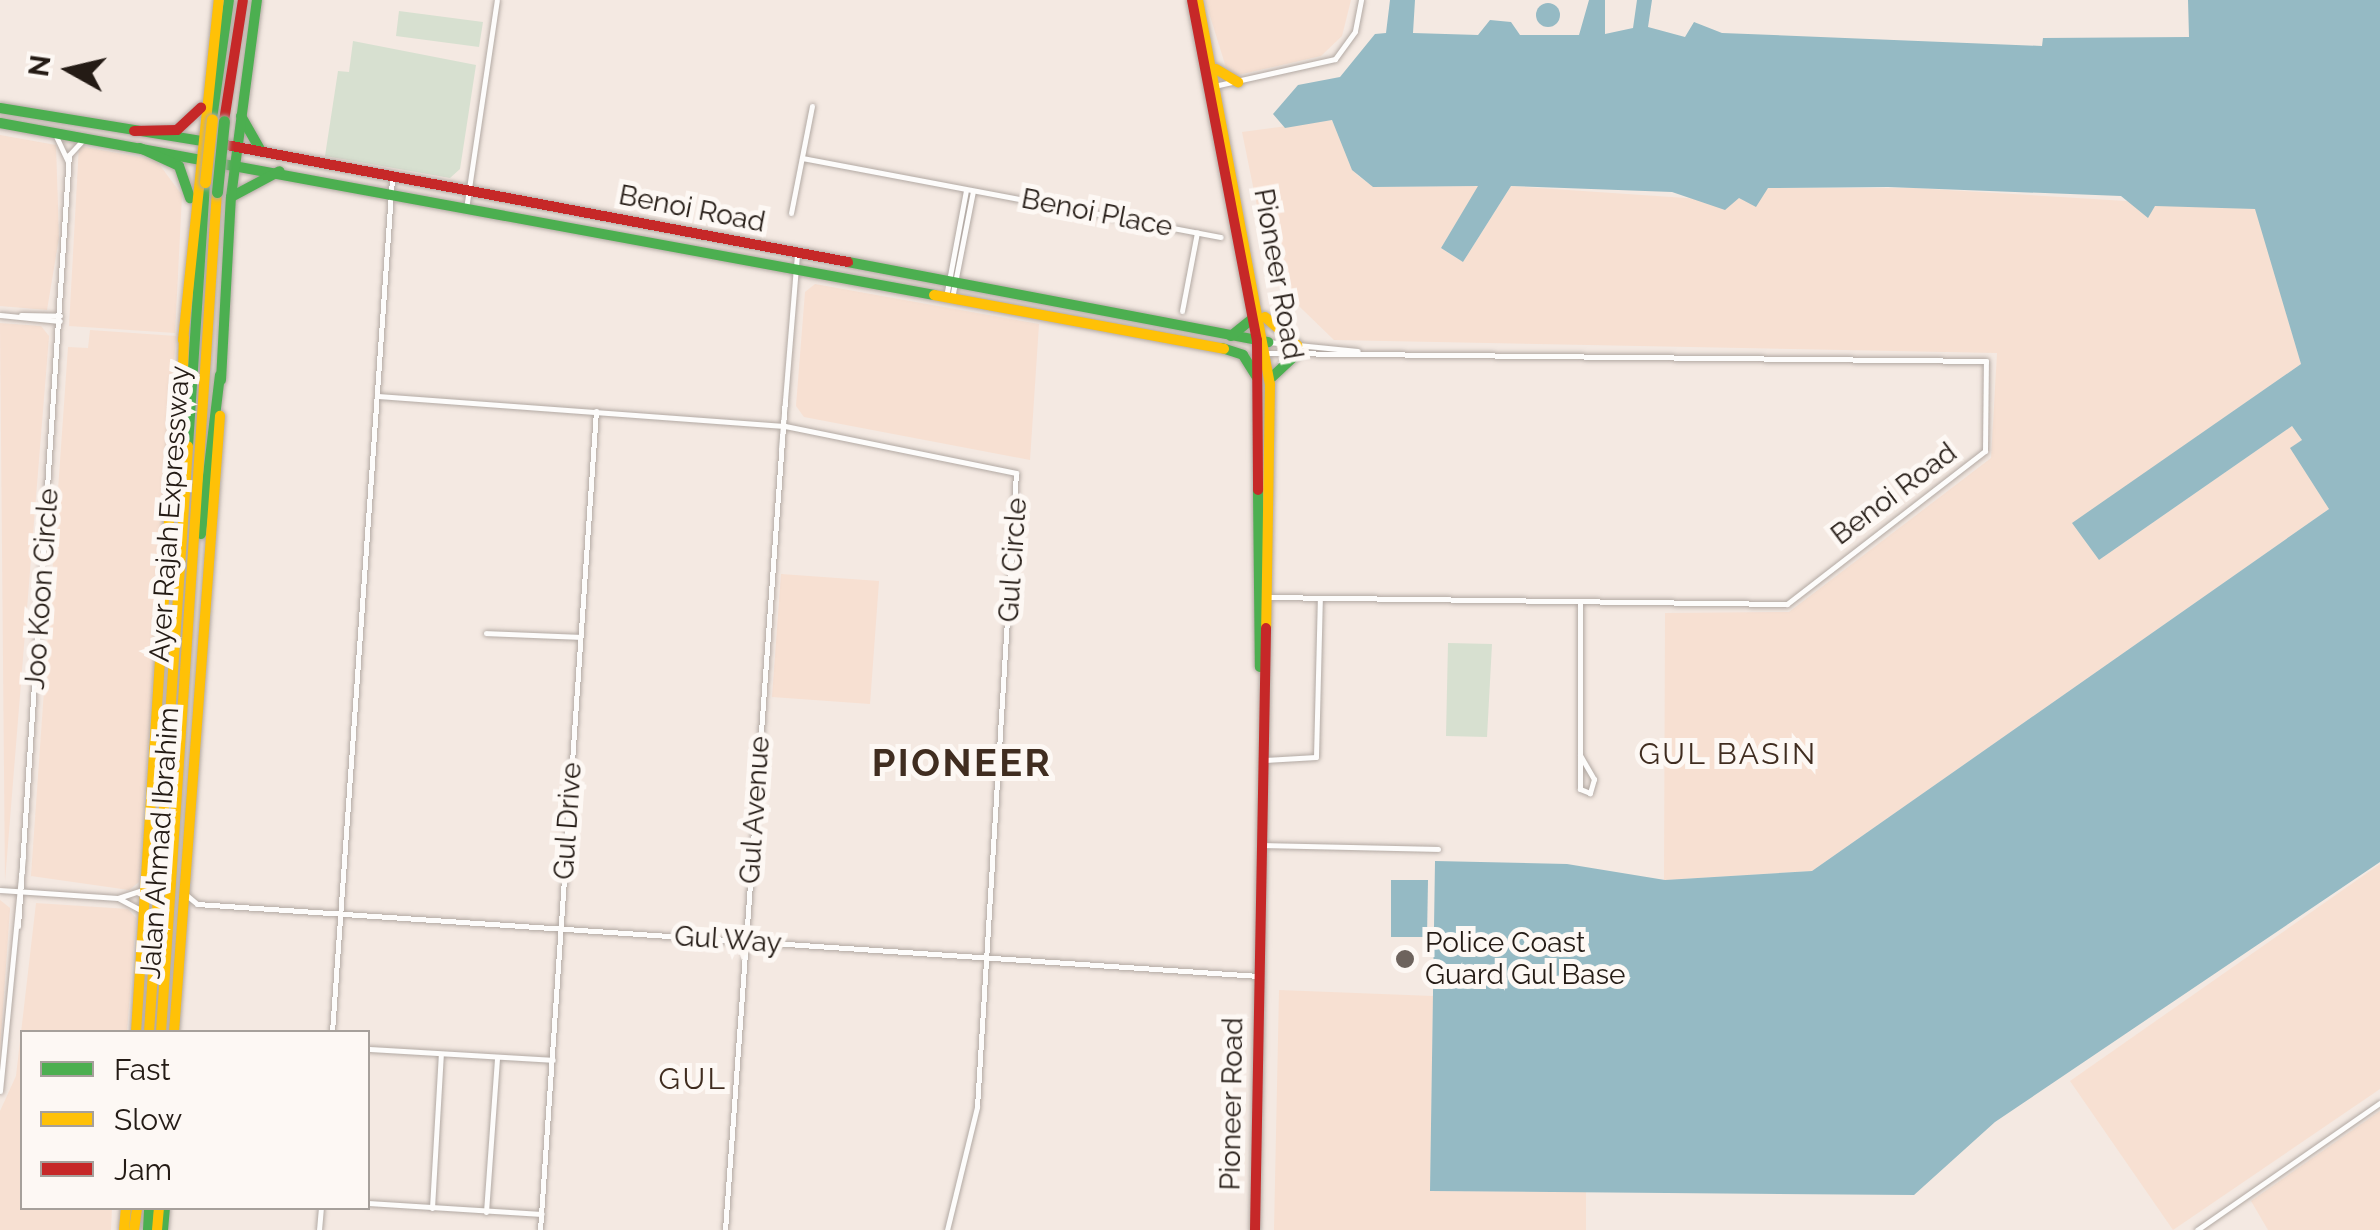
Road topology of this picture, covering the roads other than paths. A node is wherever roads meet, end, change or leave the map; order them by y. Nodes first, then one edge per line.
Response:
1 (219, 0) edge
2 (229, 0) edge
3 (242, 0) edge
4 (256, 0) edge
5 (497, 0) edge
6 (1195, 0) edge
7 (1361, 0) edge
8 (1213, 64) junction
9 (1238, 82) junction
10 (1214, 86) junction
11 (1222, 104) junction
12 (812, 106) dead end
13 (0, 108) edge
14 (211, 113) junction
15 (240, 113) junction
16 (1221, 121) junction
17 (0, 123) edge
18 (52, 132) junction
19 (134, 132) junction
20 (87, 138) junction
21 (140, 148) junction
22 (215, 151) junction
23 (261, 151) junction
24 (802, 158) junction
25 (68, 162) junction
26 (280, 172) junction
27 (392, 178) junction
28 (200, 181) junction
29 (969, 190) junction
30 (468, 192) junction
31 (390, 196) junction
32 (231, 197) junction
33 (466, 209) junction
34 (192, 210) junction
35 (792, 213) dead end
36 (1197, 232) junction
37 (1221, 238) dead end
38 (797, 254) junction
39 (795, 268) junction
40 (952, 283) junction
41 (949, 297) junction
42 (1182, 310) dead end
43 (1258, 313) junction
44 (0, 315) edge
45 (61, 319) junction
46 (1231, 336) junction
47 (184, 337) junction
48 (1263, 347) junction
49 (1222, 348) junction
50 (1297, 349) junction
51 (220, 375) junction
52 (1265, 384) junction
53 (376, 396) junction
54 (596, 411) junction
55 (782, 425) junction
56 (182, 527) junction
57 (191, 590) junction
58 (1264, 597) junction
59 (1320, 598) junction
60 (1580, 601) junction
61 (486, 634) dead end
62 (580, 638) junction
63 (1580, 755) junction
64 (1262, 760) junction
65 (1260, 845) junction
66 (1438, 850) dead end
67 (146, 882) junction
68 (182, 886) junction
69 (0, 890) edge
70 (20, 892) junction
71 (118, 898) junction
72 (198, 904) junction
73 (341, 913) junction
74 (144, 918) junction
75 (179, 920) junction
76 (560, 928) junction
77 (746, 940) junction
78 (987, 960) junction
79 (1259, 976) junction
80 (136, 1030) edge
81 (147, 1030) edge
82 (161, 1030) edge
83 (174, 1030) edge
84 (332, 1030) edge
85 (370, 1049) edge
86 (440, 1054) junction
87 (496, 1057) junction
88 (553, 1060) junction
89 (0, 1091) edge
90 (2380, 1104) edge
91 (370, 1203) edge
92 (432, 1208) junction
93 (486, 1212) junction
94 (542, 1214) junction
95 (540, 1230) edge
96 (725, 1230) edge
97 (946, 1230) edge
98 (1255, 1230) edge
99 (2197, 1230) edge

1 - 14 main road, Jalan Ahmad Ibrahim
2 - 14 main road, Ayer Rajah Expressway
3 - 14 main road, Ayer Rajah Expressway
4 - 15 main road, Jalan Ahmad Ibrahim
5 - 30 street
6 - 8 main road, Pioneer Road
6 - 10 main road, Pioneer Road
7 - 9 street
8 - 9 main road
8 - 10 main road, Pioneer Road
9 - 10 street
9 - 11 main road
10 - 11 main road, Pioneer Road
10 - 16 main road, Pioneer Road
11 - 16 main road, Pioneer Road
12 - 24 street
13 - 19 main road, Benoi Road
14 - 19 main road
14 - 22 main road, Jalan Ahmad Ibrahim
14 - 28 main road, Ayer Rajah Expressway, bridge
14 - 57 main road, Ayer Rajah Expressway, bridge
15 - 22 main road, Jalan Ahmad Ibrahim
15 - 23 main road
16 - 43 main road, Pioneer Road
17 - 18 main road, Benoi Road
18 - 20 main road, Benoi Road
18 - 25 street
19 - 22 main road, Benoi Road
20 - 21 main road, Benoi Road
20 - 25 street
21 - 22 main road, Benoi Road
21 - 34 main road
22 - 23 main road, Benoi Road
22 - 26 main road, Benoi Road
22 - 28 main road, Jalan Ahmad Ibrahim
22 - 32 main road, Jalan Ahmad Ibrahim
23 - 27 main road, Benoi Road
24 - 29 street, Benoi Place
24 - 35 street
25 - 45 street, Joo Koon Circle
26 - 31 main road, Benoi Road
26 - 32 main road
27 - 30 main road, Benoi Road
27 - 31 street
28 - 34 main road, Jalan Ahmad Ibrahim
28 - 56 main road, Ayer Rajah Expressway
29 - 36 street, Benoi Place
29 - 40 street
30 - 33 street
30 - 38 main road, Benoi Road
31 - 33 main road, Benoi Road
31 - 53 street
32 - 51 main road, Jalan Ahmad Ibrahim
33 - 39 main road, Benoi Road
34 - 47 main road, Jalan Ahmad Ibrahim
36 - 37 street, Benoi Place
36 - 42 street
38 - 39 street, Gul Avenue
38 - 40 main road, Benoi Road
39 - 41 main road, Benoi Road
39 - 55 street, Gul Avenue
40 - 41 street
40 - 46 main road, Benoi Road
41 - 49 main road, Benoi Road
43 - 46 main road
43 - 48 main road, Pioneer Road
43 - 50 main road
44 - 45 street
45 - 70 street, Joo Koon Circle
46 - 48 main road, Benoi Road
47 - 56 main road
47 - 67 main road, Jalan Ahmad Ibrahim
48 - 49 main road, Benoi Road
48 - 50 street, Benoi Road
48 - 50 street, Benoi Road
48 - 52 main road, Pioneer Road
49 - 52 main road
50 - 52 main road
50 - 60 street, Benoi Road
51 - 57 main road
51 - 68 main road, Jalan Ahmad Ibrahim
52 - 58 main road, Pioneer Road
53 - 54 street, Gul Circle
53 - 73 street
54 - 55 street, Gul Circle
54 - 62 street, Gul Drive
55 - 77 street, Gul Avenue
55 - 78 street, Gul Circle
56 - 81 main road, Ayer Rajah Expressway
57 - 82 main road, Ayer Rajah Expressway
58 - 59 street, Benoi Road
58 - 64 main road, Pioneer Road
59 - 60 street, Benoi Road
59 - 64 street
60 - 63 street
61 - 62 street
62 - 76 street, Gul Drive
63 - 63 street
64 - 65 main road, Pioneer Road
65 - 66 street
65 - 79 main road, Pioneer Road
67 - 71 street
67 - 74 main road, Jalan Ahmad Ibrahim
68 - 72 street
68 - 75 main road, Jalan Ahmad Ibrahim
69 - 70 street
70 - 71 street
70 - 89 street, Joo Koon Circle
71 - 74 street
72 - 73 street, Gul Way
72 - 75 street
73 - 76 street, Gul Way
73 - 84 street
74 - 80 main road, Jalan Ahmad Ibrahim
75 - 83 main road, Jalan Ahmad Ibrahim
76 - 77 street, Gul Way
76 - 88 street, Gul Drive
77 - 78 street, Gul Way
77 - 96 street, Gul Avenue
78 - 79 street, Gul Way
78 - 97 street, Gul Circle
79 - 98 main road, Pioneer Road
85 - 86 street
86 - 87 street
86 - 92 street
87 - 88 street
87 - 93 street
88 - 94 street, Gul Drive
90 - 99 street
91 - 92 street
92 - 93 street
93 - 94 street
94 - 95 street, Gul Drive

